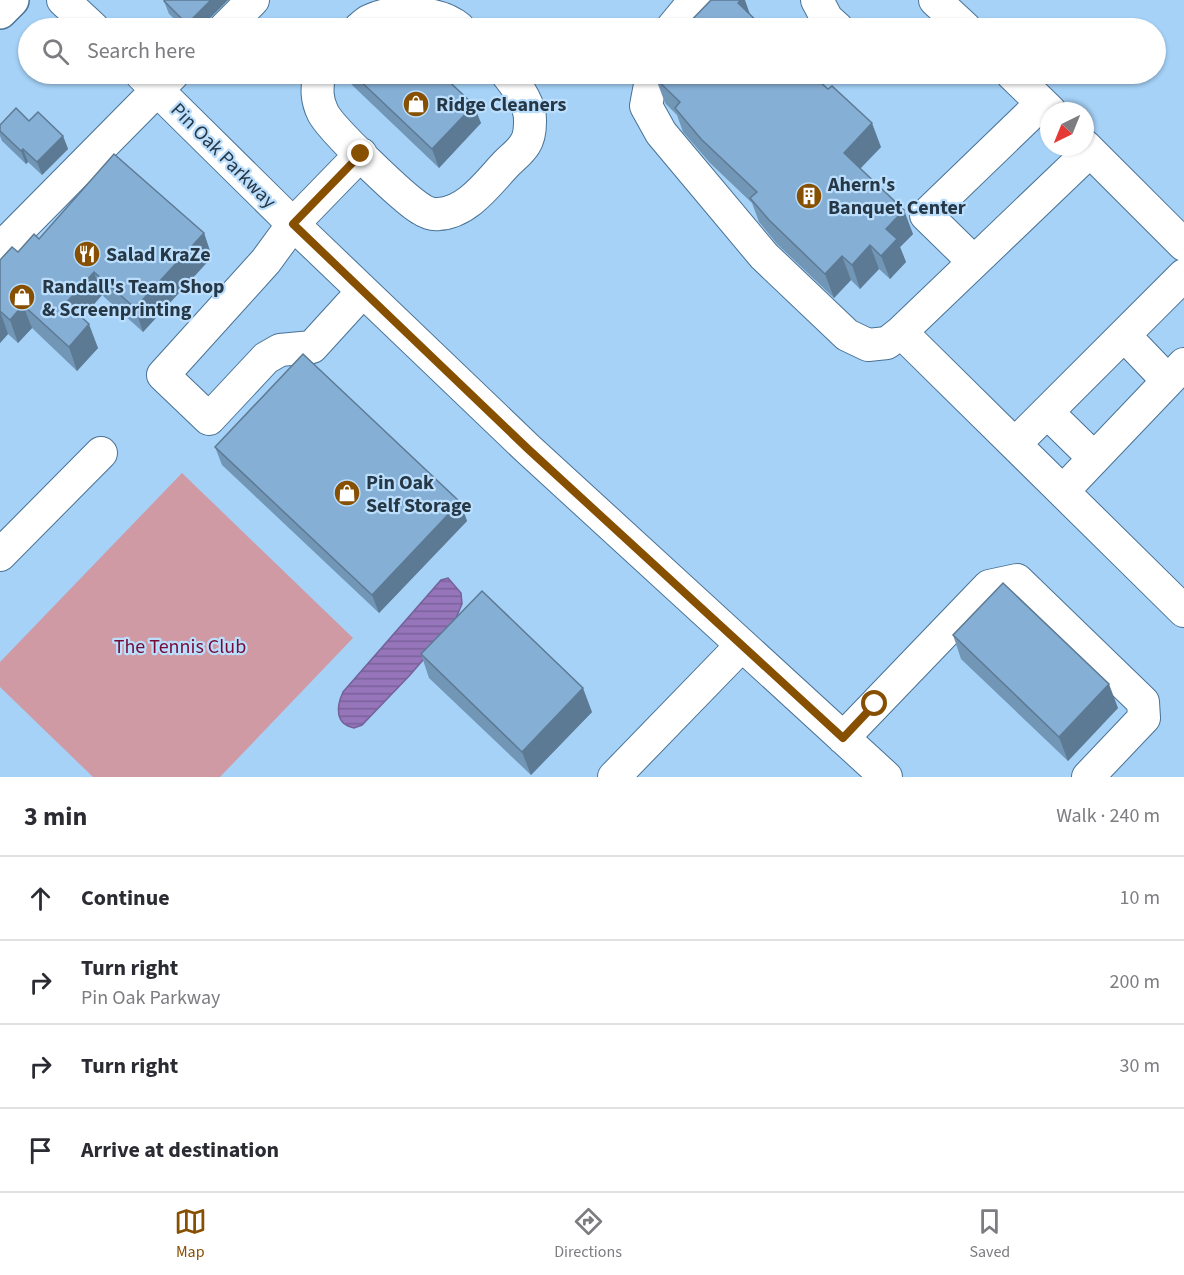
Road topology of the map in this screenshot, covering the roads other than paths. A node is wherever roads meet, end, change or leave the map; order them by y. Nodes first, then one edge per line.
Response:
1 (12, 0) edge
2 (63, 0) edge
3 (253, 0) edge
4 (695, 0) edge
5 (817, 0) edge
6 (935, 0) edge
7 (0, 12) edge
8 (375, 15) edge
9 (82, 18) edge
10 (235, 18) edge
11 (437, 18) edge
12 (680, 18) edge
13 (826, 18) edge
14 (954, 18) edge
15 (152, 84) edge
16 (162, 84) edge
17 (318, 84) edge
18 (514, 84) edge
19 (649, 84) edge
20 (1022, 84) edge
21 (1041, 102) edge
22 (1040, 112) edge
23 (361, 154) junction
24 (1080, 156) edge
25 (1094, 156) edge
26 (293, 224) junction
27 (1183, 242) edge
28 (0, 249) edge
29 (974, 262) junction
30 (1184, 275) edge
31 (363, 291) junction
32 (901, 332) junction
33 (1124, 335) junction
34 (1176, 372) edge
35 (1047, 411) junction
36 (1015, 444) junction
37 (101, 453) dead end
38 (1094, 458) junction
39 (1063, 491) junction
40 (0, 555) edge
41 (1184, 611) edge
42 (742, 645) junction
43 (843, 738) junction
44 (615, 777) edge
45 (886, 777) edge
46 (1088, 777) edge

1 - 7 main road
2 - 9 street
3 - 10 street
4 - 12 street
5 - 13 street
6 - 14 street
8 - 11 street
15 - 28 street
16 - 26 street, Pin Oak Parkway
17 - 23 street
18 - 23 street
19 - 32 street
20 - 21 street
22 - 29 street
23 - 26 street
24 - 29 street
25 - 27 street
26 - 31 street, Pin Oak Parkway
26 - 31 street
29 - 32 street
30 - 33 street
31 - 42 street, Pin Oak Parkway
32 - 36 street
33 - 34 street
33 - 35 street
34 - 38 street
35 - 36 street
35 - 38 street
36 - 39 street
37 - 40 street
38 - 39 street
39 - 41 street
42 - 43 street, Pin Oak Parkway
42 - 44 street
43 - 45 street, Pin Oak Parkway
43 - 46 street

